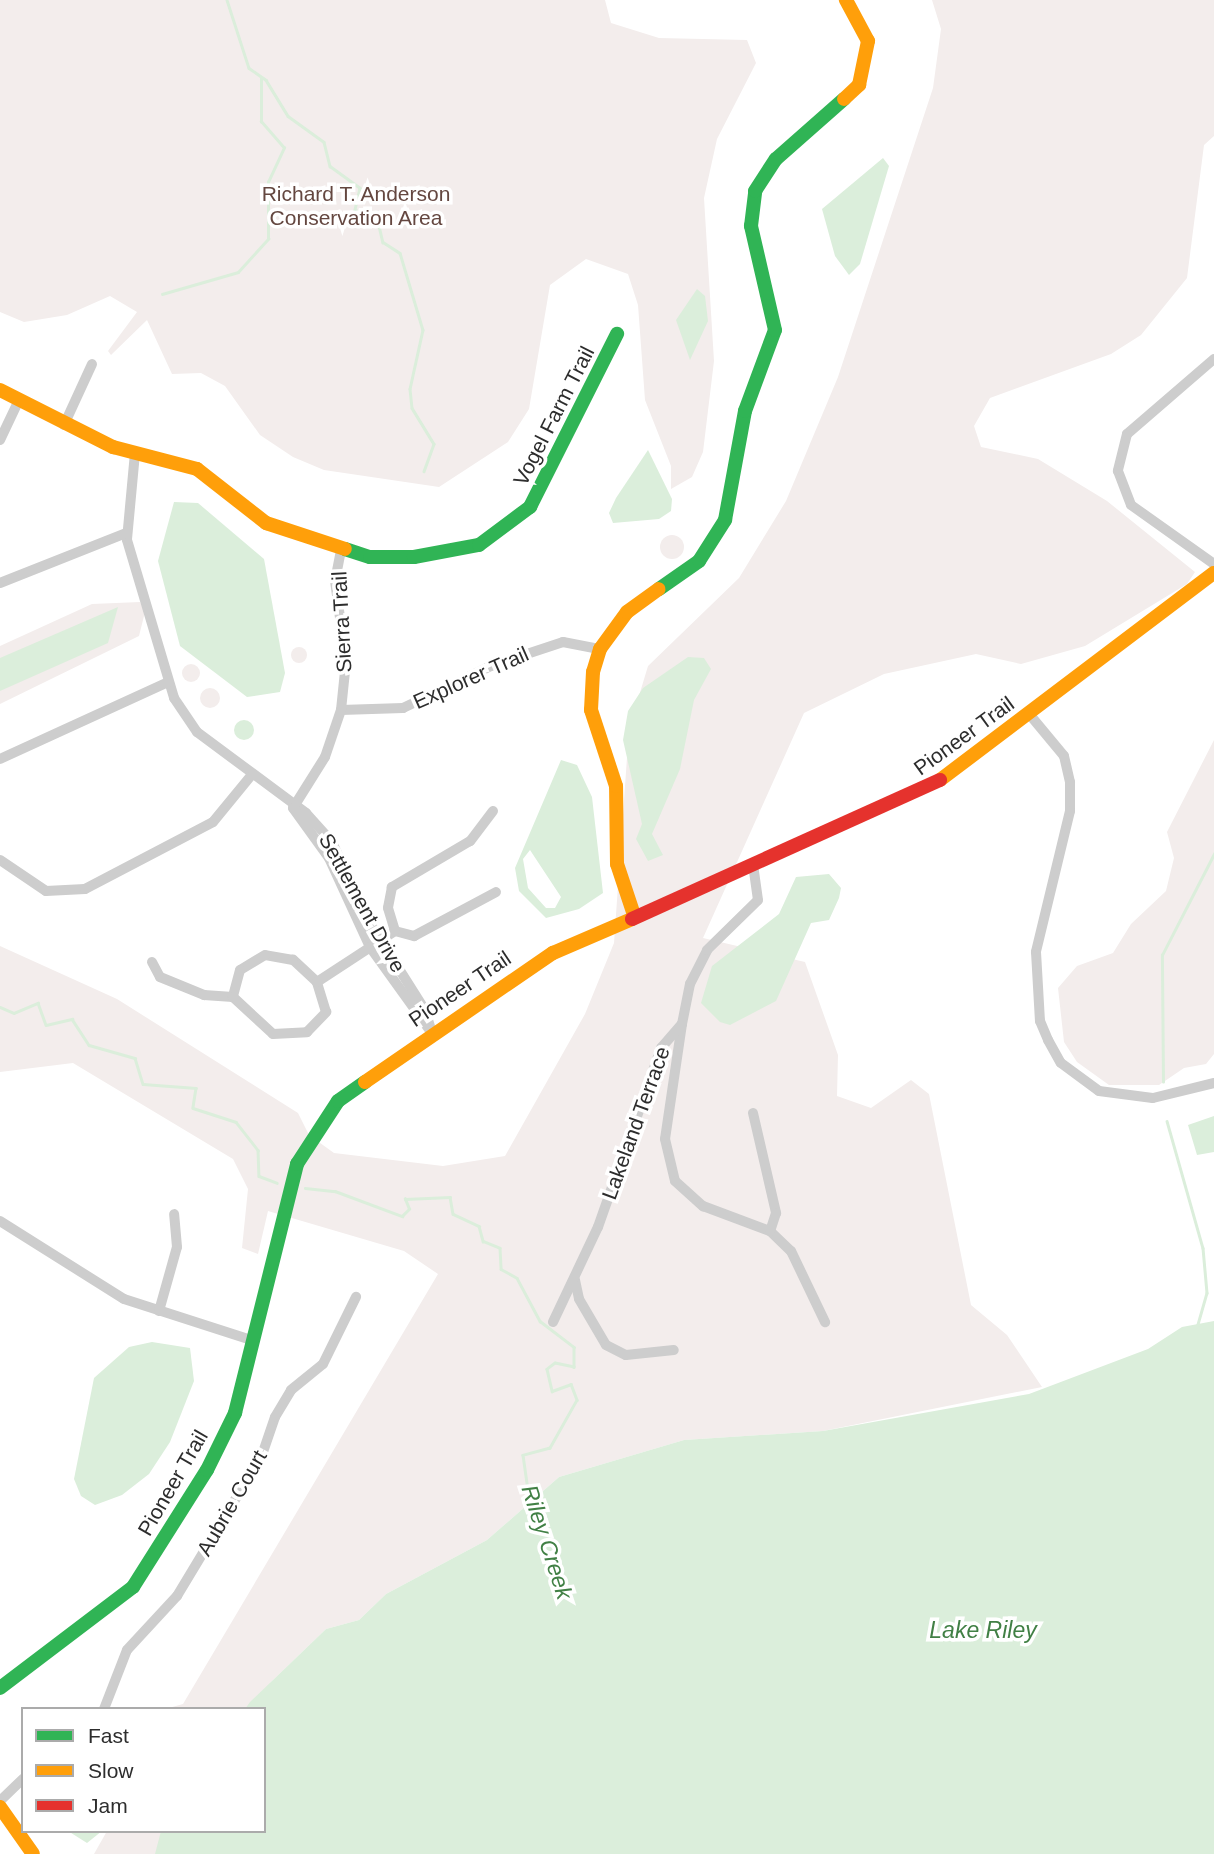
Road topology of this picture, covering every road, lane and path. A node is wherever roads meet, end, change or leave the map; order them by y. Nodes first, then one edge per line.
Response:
1 (846, 0) edge
2 (617, 334) dead end
3 (1214, 359) edge
4 (92, 364) dead end
5 (0, 390) edge
6 (19, 402) junction
7 (64, 425) junction
8 (0, 440) edge
9 (135, 453) junction
10 (126, 533) junction
11 (341, 550) junction
12 (1214, 564) edge
13 (1214, 573) edge
14 (0, 583) edge
15 (600, 649) junction
16 (168, 682) junction
17 (341, 710) junction
18 (1030, 715) junction
19 (0, 760) edge
20 (250, 777) junction
21 (293, 808) junction
22 (493, 811) dead end
23 (0, 860) edge
24 (759, 863) junction
25 (496, 892) dead end
26 (634, 915) junction
27 (395, 932) junction
28 (375, 944) junction
29 (152, 962) dead end
30 (317, 982) junction
31 (233, 996) junction
32 (682, 1024) junction
33 (432, 1033) junction
34 (1214, 1083) edge
35 (753, 1113) dead end
36 (174, 1214) dead end
37 (0, 1221) edge
38 (770, 1231) junction
39 (575, 1280) junction
40 (356, 1297) dead end
41 (159, 1311) junction
42 (553, 1322) dead end
43 (825, 1322) dead end
44 (254, 1340) junction
45 (674, 1350) dead end
46 (0, 1688) edge
47 (105, 1707) edge
48 (21, 1781) edge
49 (0, 1801) edge
50 (0, 1807) edge
51 (33, 1854) edge

1 - 15 street
2 - 11 street, Vogel Farm Trail
3 - 12 street
4 - 7 street
5 - 6 street, Vogel Farm Trail
6 - 7 street, Vogel Farm Trail
6 - 8 street
7 - 9 street, Vogel Farm Trail
9 - 10 street, Settlement Drive
9 - 11 street, Vogel Farm Trail
10 - 14 street
10 - 16 street, Settlement Drive
11 - 17 street, Sierra Trail
13 - 18 street, Pioneer Trail
15 - 17 street, Explorer Trail
15 - 26 street
16 - 19 street
16 - 20 street, Settlement Drive
17 - 21 street, Sierra Trail
18 - 24 street, Pioneer Trail
18 - 34 street
20 - 21 street, Settlement Drive
20 - 23 street
21 - 28 street, Settlement Drive
22 - 27 street
24 - 26 street, Pioneer Trail
24 - 32 street, Lakeland Terrace
25 - 27 street
26 - 33 street, Pioneer Trail
27 - 28 street
28 - 30 street
28 - 33 street, Settlement Drive
29 - 31 street
30 - 31 street
30 - 31 street
32 - 38 street
32 - 39 street, Lakeland Terrace
33 - 44 street, Pioneer Trail
35 - 38 street
36 - 41 street
37 - 41 street
38 - 43 street
39 - 42 street, Lakeland Terrace
39 - 45 street
40 - 47 street, Aubrie Court
41 - 44 street
44 - 46 street, Pioneer Trail
48 - 49 street
50 - 51 street

